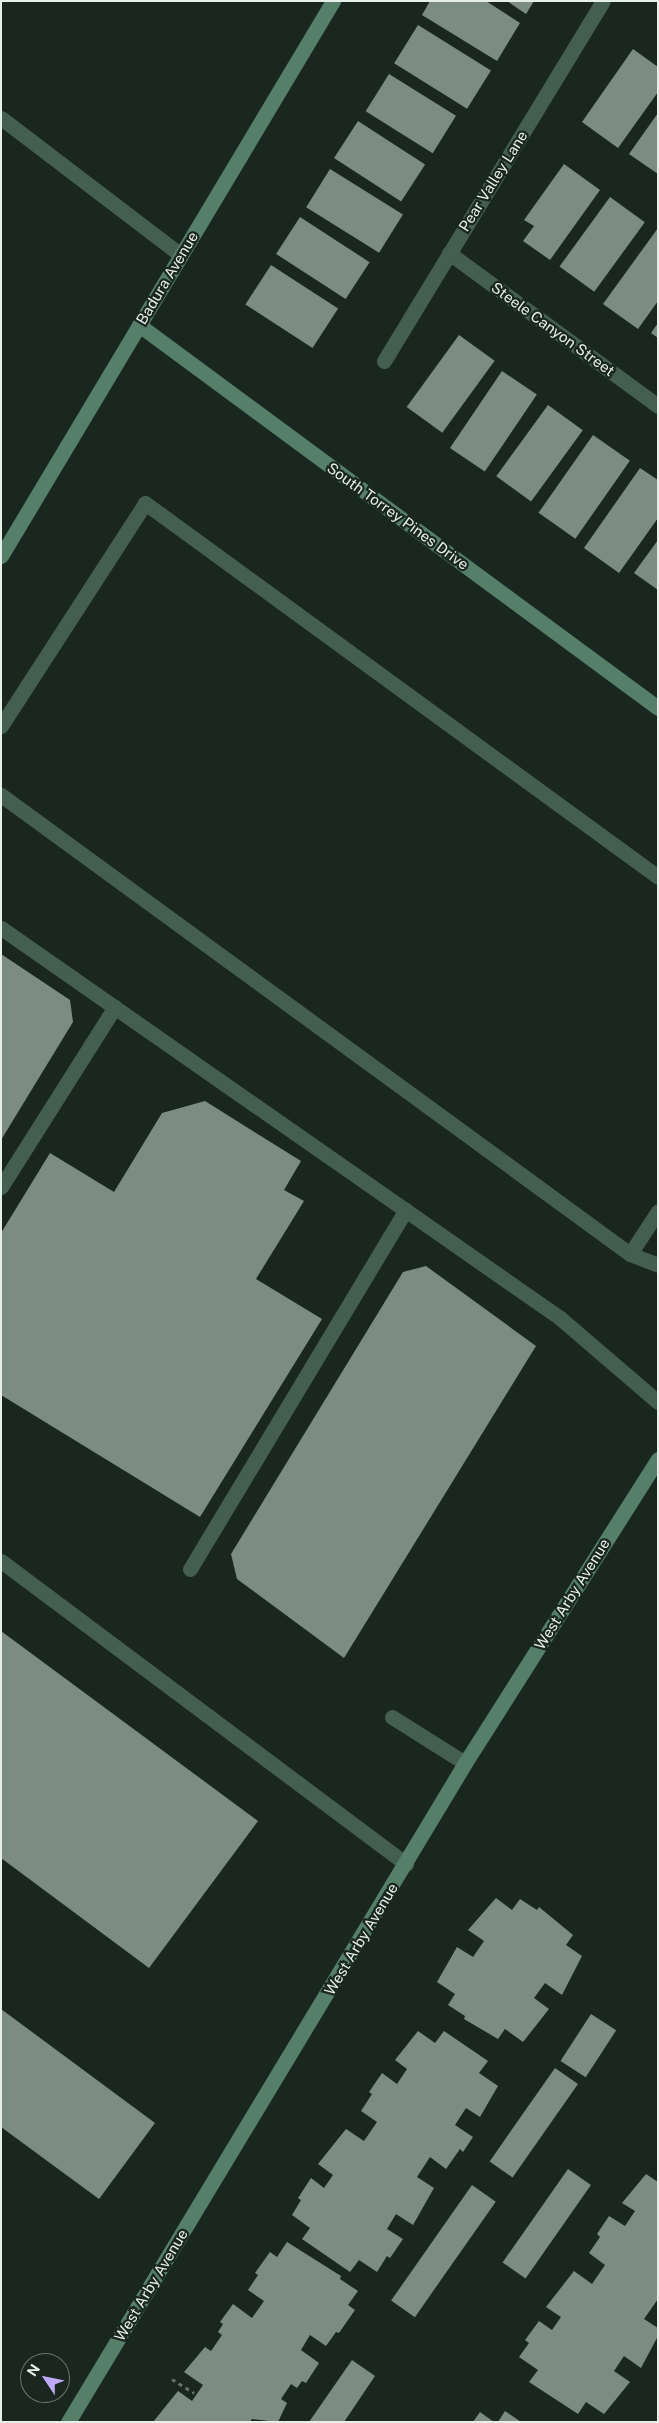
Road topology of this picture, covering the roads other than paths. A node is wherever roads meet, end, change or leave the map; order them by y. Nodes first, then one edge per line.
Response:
1 (333, 1) edge
2 (603, 1) edge
3 (1, 118) edge
4 (449, 252) junction
5 (181, 255) junction
6 (139, 325) junction
7 (384, 361) dead end
8 (658, 406) edge
9 (1, 556) edge
10 (658, 708) edge
11 (1, 726) edge
12 (1, 795) edge
13 (658, 877) edge
14 (1, 928) edge
15 (115, 1007) junction
16 (1, 1188) edge
17 (406, 1210) junction
18 (658, 1211) edge
19 (630, 1254) junction
20 (658, 1265) edge
21 (658, 1402) edge
22 (658, 1459) edge
23 (1, 1561) edge
24 (190, 1569) dead end
25 (392, 1717) dead end
26 (465, 1764) junction
27 (406, 1864) junction
28 (68, 2422) edge

1 - 5 street, Badura Avenue
2 - 4 street, Pear Valley Lane
3 - 5 street
4 - 7 street, Pear Valley Lane
4 - 8 street, Steele Canyon Street
5 - 6 street, Badura Avenue
6 - 9 street, Badura Avenue
6 - 10 street, South Torrey Pines Drive
11 - 13 street
12 - 19 street
14 - 15 street
15 - 16 street
15 - 17 street
17 - 21 street
17 - 24 street
18 - 19 street
19 - 20 street
22 - 26 street, West Arby Avenue
23 - 27 street
25 - 26 street
26 - 27 street, West Arby Avenue
27 - 28 street, West Arby Avenue

